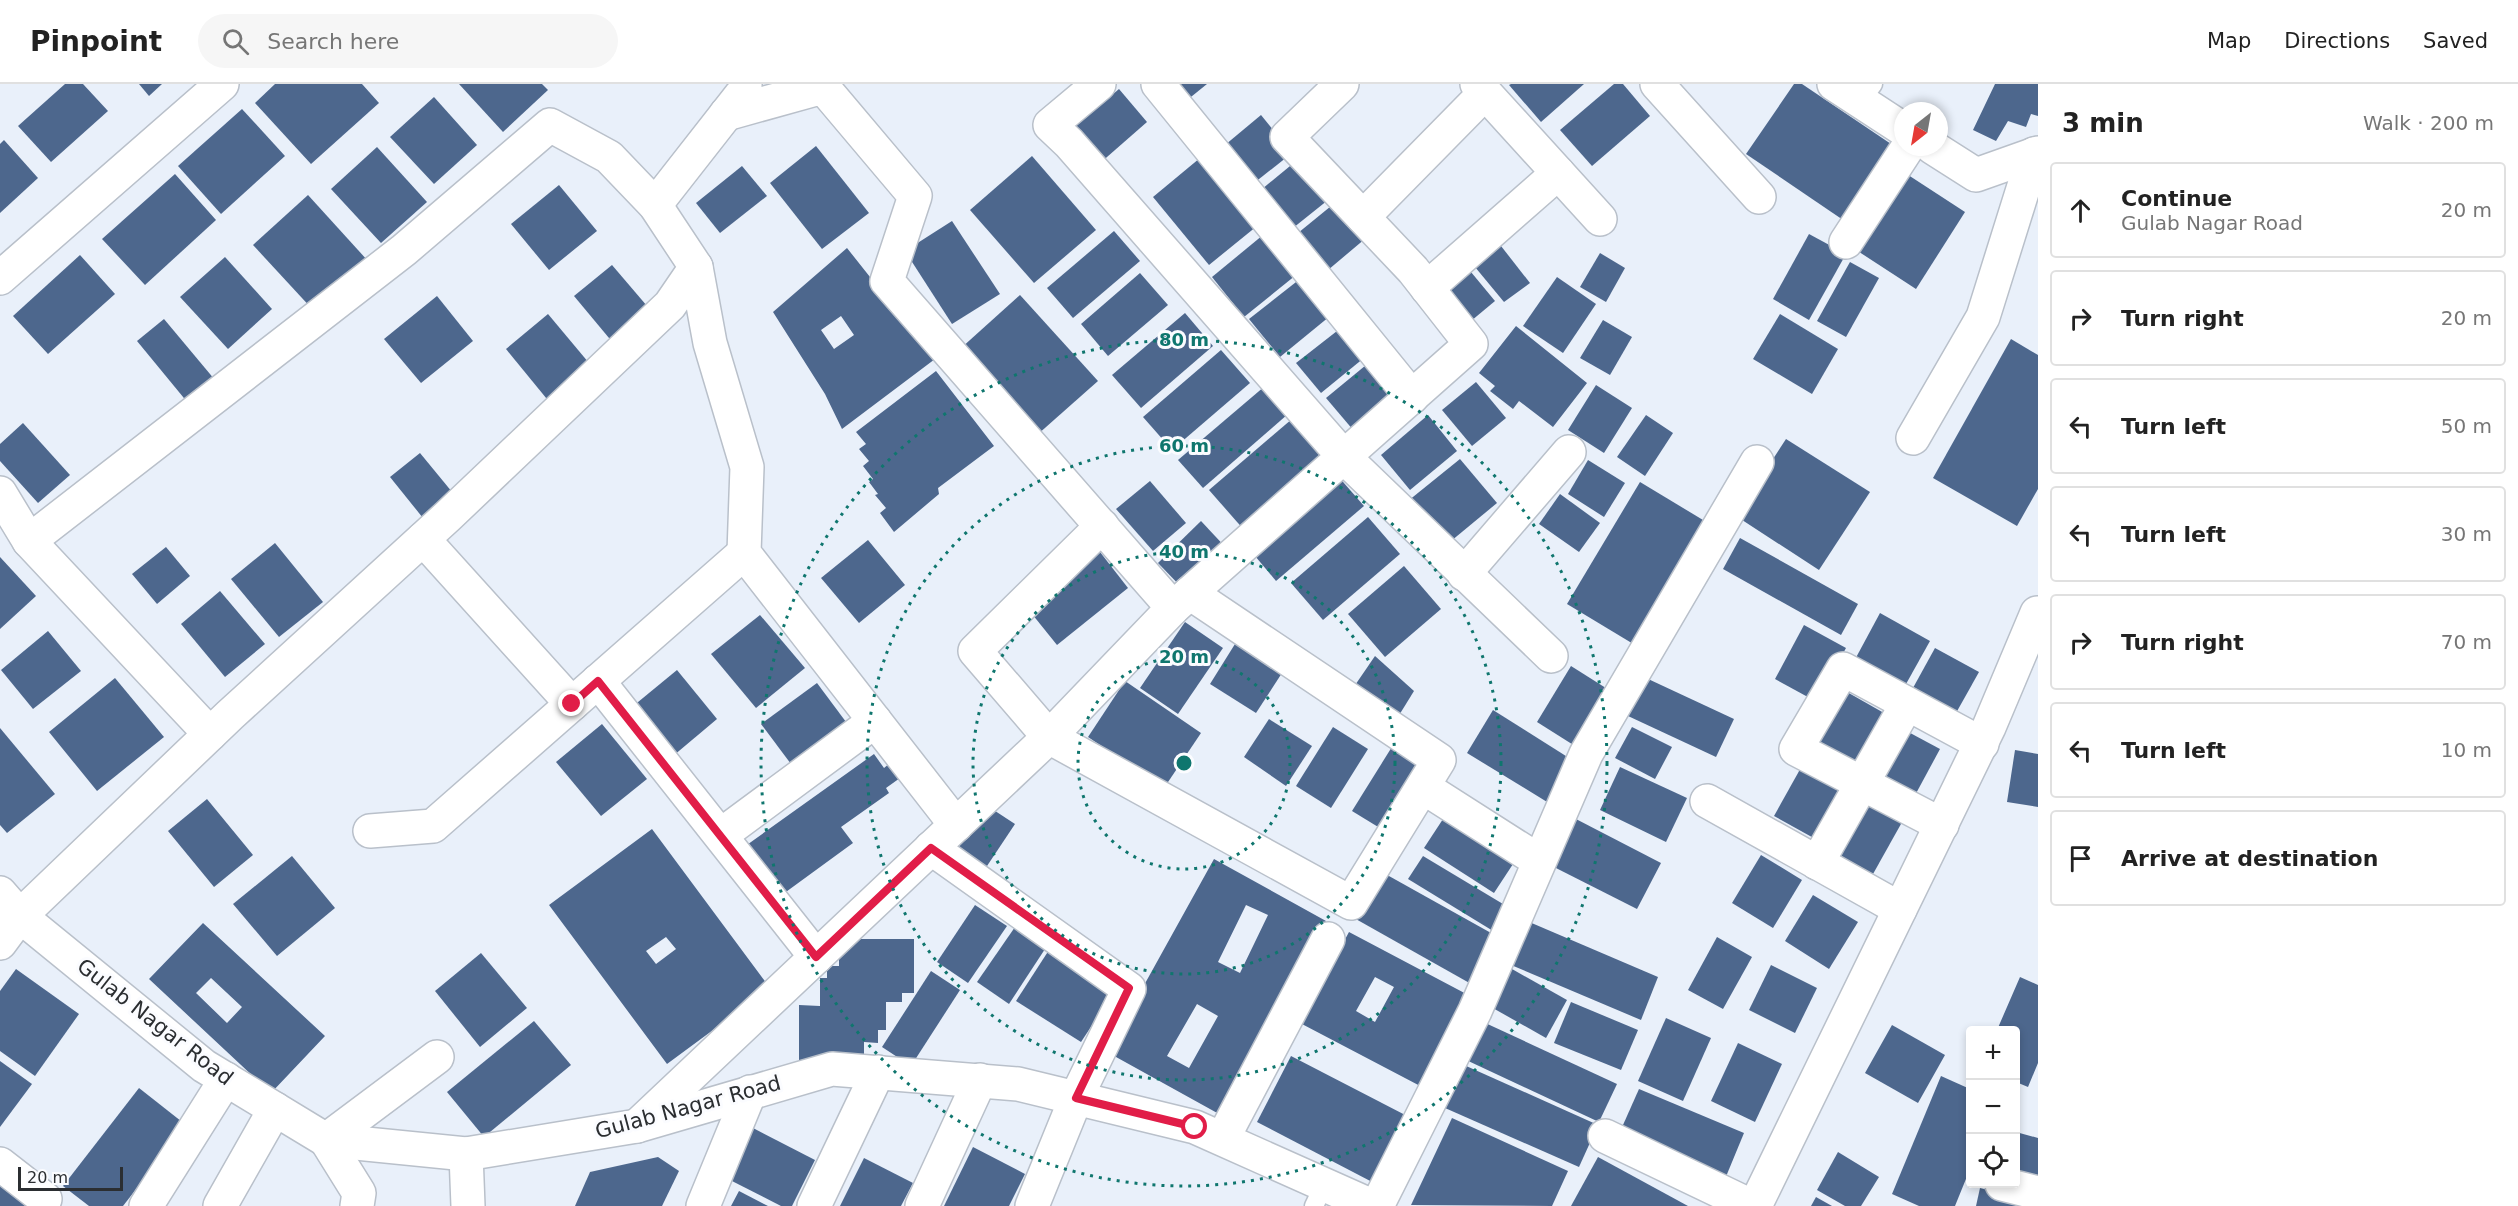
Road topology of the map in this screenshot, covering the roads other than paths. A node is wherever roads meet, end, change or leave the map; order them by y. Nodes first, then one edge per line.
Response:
1 (222, 84) edge
2 (745, 84) edge
3 (1099, 84) edge
4 (1158, 84) edge
5 (1342, 84) edge
6 (1657, 84) edge
7 (1834, 84) edge
8 (825, 86) edge
9 (1481, 88) edge
10 (1867, 93) edge
11 (726, 114) junction
12 (1894, 120) edge
13 (2036, 153) edge
14 (1902, 156) edge
15 (1946, 156) edge
16 (1558, 173) junction
17 (1760, 197) dead end
18 (655, 205) junction
19 (1363, 217) junction
20 (1600, 219) dead end
21 (1846, 242) dead end
22 (696, 267) junction
23 (0, 278) edge
24 (1427, 288) junction
25 (1412, 397) junction
26 (1913, 438) dead end
27 (1569, 452) dead end
28 (1345, 458) junction
29 (1758, 462) dead end
30 (0, 492) edge
31 (1102, 526) junction
32 (423, 538) junction
33 (29, 541) junction
34 (744, 553) junction
35 (1464, 574) junction
36 (1182, 601) junction
37 (2037, 613) edge
38 (1551, 656) dead end
39 (598, 681) junction
40 (572, 704) junction
41 (1907, 704) junction
42 (875, 721) junction
43 (210, 734) junction
44 (1049, 737) junction
45 (1982, 744) junction
46 (1860, 783) junction
47 (1423, 787) junction
48 (1707, 801) dead end
49 (956, 825) junction
50 (1942, 825) junction
51 (370, 831) dead end
52 (721, 835) junction
53 (931, 848) junction
54 (1539, 861) junction
55 (1817, 862) junction
56 (10, 905) edge
57 (1900, 909) junction
58 (1328, 939) dead end
59 (0, 943) edge
60 (816, 957) junction
61 (436, 1057) dead end
62 (878, 1072) junction
63 (226, 1079) junction
64 (980, 1080) junction
65 (750, 1092) junction
66 (1076, 1098) junction
67 (275, 1109) junction
68 (637, 1125) junction
69 (1605, 1136) dead end
70 (1223, 1138) junction
71 (326, 1140) junction
72 (466, 1154) junction
73 (0, 1164) edge
74 (2018, 1188) edge
75 (2038, 1193) edge
76 (1319, 1195) edge
77 (45, 1199) dead end
78 (146, 1206) edge
79 (220, 1206) edge
80 (357, 1206) edge
81 (468, 1206) edge
82 (703, 1206) edge
83 (814, 1206) edge
84 (922, 1206) edge
85 (1032, 1206) edge
86 (1372, 1206) edge
87 (1377, 1206) edge
88 (1753, 1206) edge

1 - 23 street
2 - 11 street
3 - 28 street
4 - 25 street
5 - 19 street
6 - 17 street
7 - 10 street
8 - 11 street
8 - 31 street
9 - 16 street
9 - 19 street
10 - 12 street
11 - 18 street
13 - 15 street
13 - 26 street
14 - 21 street
16 - 20 street
16 - 24 street
18 - 22 street
18 - 33 street
19 - 24 street
22 - 32 street
22 - 34 street
24 - 25 street
25 - 28 street
27 - 35 street
28 - 35 street
28 - 36 street
29 - 54 street
30 - 33 street
31 - 36 street
31 - 44 street
32 - 40 street
32 - 43 street
33 - 43 street
34 - 39 street
34 - 42 street
35 - 38 street
36 - 44 street
36 - 47 street
37 - 45 street
39 - 40 street
39 - 52 street
40 - 51 street
41 - 45 street
41 - 46 street
41 - 46 street
42 - 49 street
42 - 52 street
43 - 56 street
44 - 47 street
44 - 49 street
45 - 50 street
46 - 50 street
46 - 55 street
47 - 54 street
48 - 55 street
49 - 53 street
50 - 57 street
52 - 60 street
53 - 60 street
53 - 66 street
54 - 87 street
55 - 57 street
56 - 59 street
56 - 63 street, Gulab Nagar Road
57 - 88 street
58 - 70 street
60 - 68 street
61 - 71 street
62 - 64 street, Gulab Nagar Road
62 - 65 street, Gulab Nagar Road
62 - 83 street
63 - 67 street, Gulab Nagar Road
63 - 78 street
64 - 66 street, Gulab Nagar Road
64 - 84 street
65 - 68 street, Gulab Nagar Road
65 - 82 street
66 - 70 street, Gulab Nagar Road
66 - 85 street
67 - 71 street, Gulab Nagar Road
67 - 79 street
68 - 72 street, Gulab Nagar Road
69 - 88 street
70 - 76 street, Gulab Nagar Road
71 - 72 street, Gulab Nagar Road
71 - 80 street
72 - 81 street
73 - 77 street
74 - 75 street
76 - 86 street, Gulab Nagar Road

